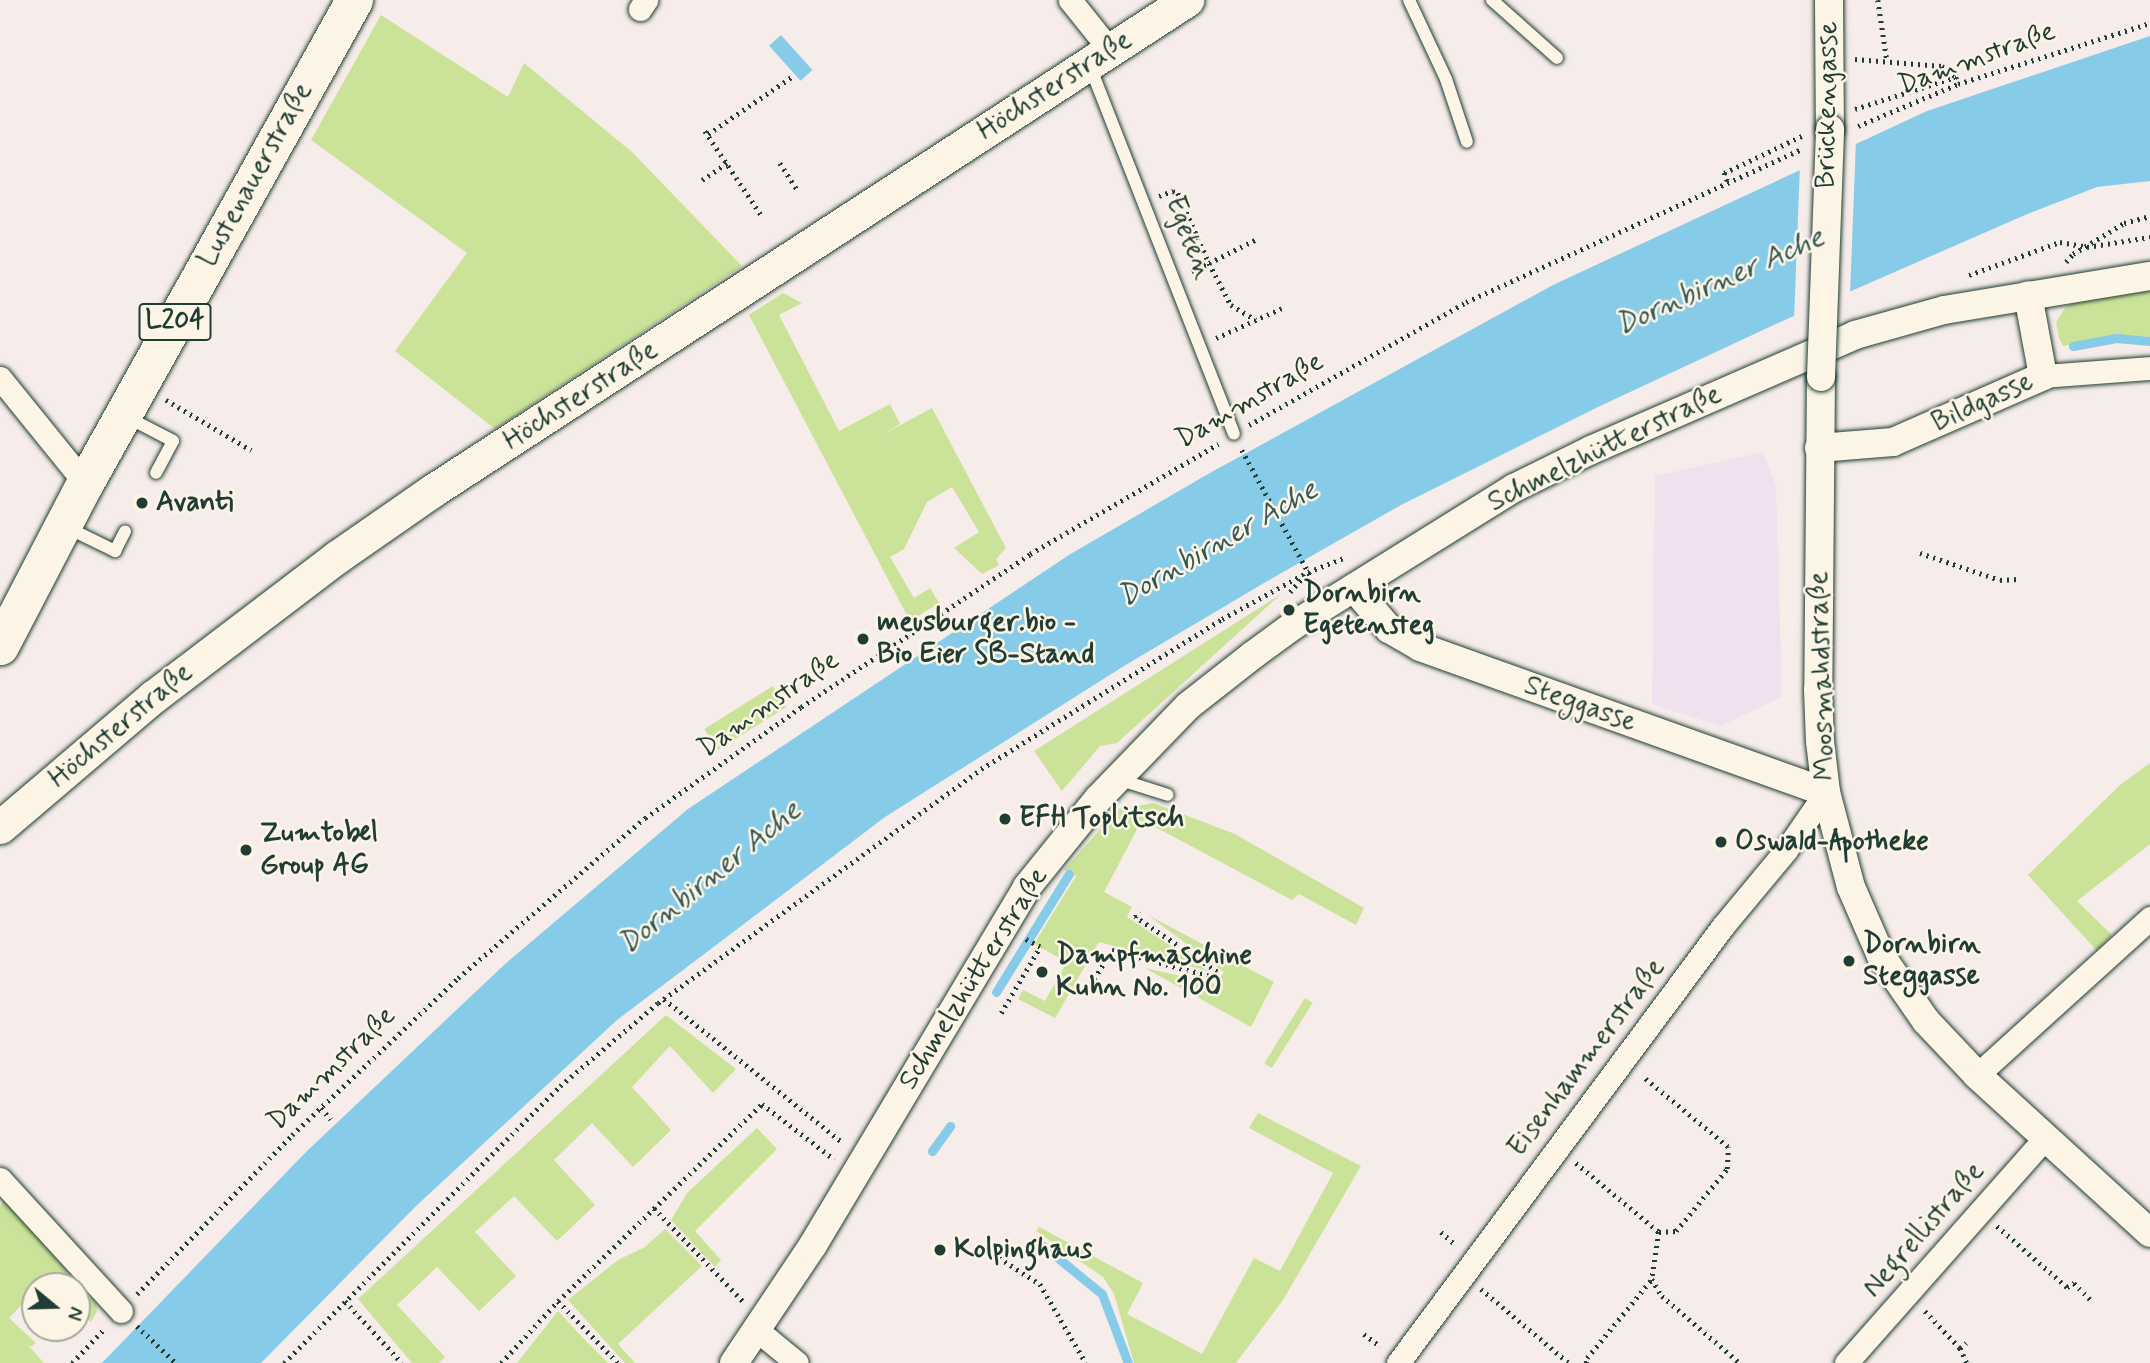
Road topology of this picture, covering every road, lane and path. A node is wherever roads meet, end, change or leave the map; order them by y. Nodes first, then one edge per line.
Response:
1 (354, 0) edge
2 (1070, 0) edge
3 (1187, 0) edge
4 (1409, 0) edge
5 (1492, 0) edge
6 (1829, 0) edge
7 (1878, 0) edge
8 (2150, 23) edge
9 (1099, 57) junction
10 (1557, 58) dead end
11 (1854, 59) dead end
12 (1887, 60) junction
13 (793, 76) dead end
14 (1956, 77) junction
15 (1958, 84) junction
16 (1851, 111) dead end
17 (1858, 126) dead end
18 (1818, 132) junction
19 (1467, 142) dead end
20 (1798, 151) dead end
21 (727, 163) junction
22 (779, 163) dead end
23 (702, 180) dead end
24 (1727, 181) junction
25 (798, 191) dead end
26 (1142, 203) junction
27 (762, 216) dead end
28 (2150, 216) edge
29 (2150, 237) edge
30 (1257, 239) dead end
31 (2087, 247) junction
32 (1209, 262) junction
33 (2150, 276) edge
34 (1961, 278) dead end
35 (1173, 280) junction
36 (2028, 295) junction
37 (1282, 308) dead end
38 (1256, 320) junction
39 (1199, 346) junction
40 (2150, 368) edge
41 (2043, 376) junction
42 (1821, 377) joint
43 (0, 378) edge
44 (162, 398) dead end
45 (123, 415) junction
46 (1237, 439) junction
47 (1819, 448) junction
48 (251, 450) dead end
49 (156, 473) dead end
50 (85, 483) junction
51 (63, 526) junction
52 (125, 531) dead end
53 (1920, 553) dead end
54 (2018, 579) dead end
55 (1354, 587) junction
56 (0, 646) edge
57 (1122, 671) dead end
58 (1126, 677) junction
59 (1118, 779) junction
60 (1826, 792) junction
61 (1168, 795) dead end
62 (0, 827) edge
63 (1139, 911) dead end
64 (2150, 918) edge
65 (1038, 946) dead end
66 (1094, 979) dead end
67 (664, 999) junction
68 (1001, 1013) dead end
69 (1633, 1069) dead end
70 (1977, 1075) junction
71 (321, 1108) junction
72 (331, 1119) dead end
73 (2046, 1137) junction
74 (852, 1151) dead end
75 (1567, 1156) dead end
76 (843, 1166) dead end
77 (0, 1179) edge
78 (654, 1208) junction
79 (1991, 1221) dead end
80 (1659, 1231) junction
81 (2150, 1233) edge
82 (993, 1254) dead end
83 (1652, 1279) junction
84 (1477, 1286) dead end
85 (2090, 1299) dead end
86 (345, 1301) junction
87 (558, 1301) junction
88 (743, 1301) dead end
89 (1917, 1303) dead end
90 (127, 1317) junction
91 (758, 1331) junction
92 (1364, 1334) dead end
93 (1966, 1343) dead end
94 (1960, 1348) junction
95 (1394, 1359) edge
96 (72, 1363) edge
97 (176, 1363) edge
98 (284, 1363) edge
99 (402, 1363) edge
100 (501, 1363) edge
101 (618, 1363) edge
102 (734, 1363) edge
103 (797, 1363) edge
104 (1086, 1363) edge
105 (1569, 1363) edge
106 (1586, 1363) edge
107 (1740, 1363) edge
108 (1846, 1363) edge
109 (1968, 1363) edge

1 - 45 main road, Lustenauerstraße / L204
2 - 9 street, Egeten
3 - 9 main road, Höchsterstraße
4 - 19 lane
5 - 10 lane
6 - 18 street, Brückengasse
7 - 12 path
8 - 15 path, Dammstraße
9 - 26 lane, Egeten
9 - 62 main road, Höchsterstraße
11 - 12 path
12 - 14 path
13 - 21 path
14 - 15 path
14 - 16 path
15 - 17 path, Dammstraße
18 - 24 path
18 - 42 street, Brückengasse, bridge
20 - 24 path, Dammstraße
21 - 23 path
21 - 27 path
22 - 25 path
24 - 46 path, Dammstraße
26 - 32 path
26 - 35 lane, Egeten
28 - 31 path
29 - 31 path
30 - 32 path
31 - 34 path
32 - 35 path
32 - 38 path
33 - 36 street, Schmelzhütterstraße
35 - 39 lane, Egeten
36 - 41 street
36 - 55 street, Schmelzhütterstraße
37 - 38 path
38 - 39 path
39 - 46 lane, Egeten
40 - 41 street, Bildgasse
41 - 47 street, Bildgasse
42 - 47 street, Moosmahdstraße
43 - 50 street
44 - 48 path
45 - 49 lane
45 - 50 main road, Lustenauerstraße / L204
46 - 58 path
46 - 71 path, Dammstraße
47 - 60 street, Moosmahdstraße
50 - 51 main road, Lustenauerstraße / L204
51 - 52 lane
51 - 56 main road, Lustenauerstraße / L204
53 - 54 path
55 - 59 street, Schmelzhütterstraße
55 - 60 street, Steggasse
57 - 58 path
58 - 67 path
59 - 61 lane
59 - 91 street, Schmelzhütterstraße
60 - 70 street, Moosmahdstraße
60 - 95 street, Eisenhammerstraße
63 - 66 path
64 - 70 street
65 - 68 path
67 - 74 path
67 - 86 path
69 - 80 path
70 - 73 street, Moosmahdstraße
71 - 72 path
71 - 90 path, Dammstraße
73 - 81 street, Moosmahdstraße
73 - 108 street, Negrellistraße
75 - 80 path
76 - 78 path
77 - 90 street
78 - 87 path
78 - 88 path
79 - 85 path
80 - 83 path
82 - 104 path
83 - 106 path
83 - 107 path
84 - 105 path
86 - 98 path
86 - 99 path
87 - 100 path
87 - 101 path
89 - 94 path
90 - 96 path, Dammstraße
90 - 97 path
91 - 102 street, Schmelzhütterstraße
91 - 103 street
92 - 95 path
93 - 94 path
94 - 109 path

